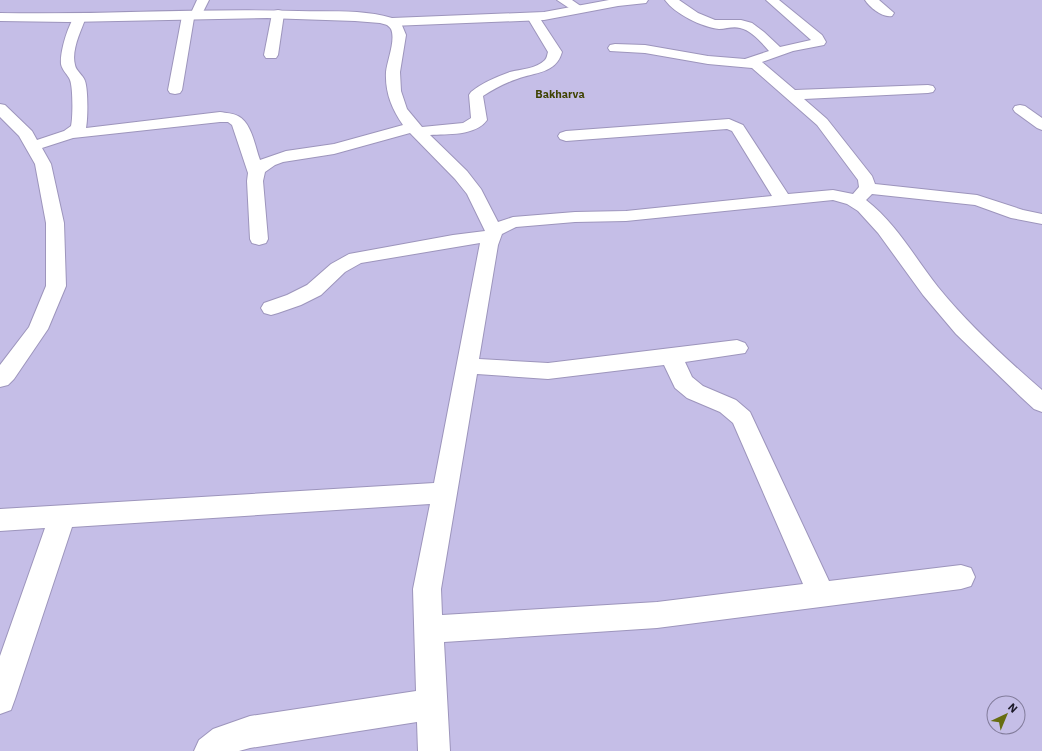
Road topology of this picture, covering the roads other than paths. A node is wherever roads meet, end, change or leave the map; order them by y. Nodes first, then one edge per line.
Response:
1 (202, 0) edge
2 (563, 0) edge
3 (642, 0) edge
4 (671, 0) edge
5 (772, 0) edge
6 (871, 0) edge
7 (579, 9) junction
8 (888, 13) dead end
9 (278, 14) junction
10 (192, 15) junction
11 (0, 17) edge
12 (80, 17) junction
13 (533, 17) junction
14 (391, 22) junction
15 (615, 48) dead end
16 (778, 52) junction
17 (270, 55) dead end
18 (747, 62) junction
19 (928, 89) dead end
20 (175, 90) dead end
21 (792, 95) junction
22 (0, 108) edge
23 (1020, 109) dead end
24 (1042, 125) edge
25 (416, 130) junction
26 (70, 134) junction
27 (566, 136) dead end
28 (33, 146) junction
29 (256, 173) junction
30 (862, 195) junction
31 (783, 200) junction
32 (1039, 222) edge
33 (493, 234) junction
34 (259, 239) dead end
35 (271, 308) dead end
36 (736, 348) dead end
37 (671, 356) junction
38 (467, 366) junction
39 (0, 379) edge
40 (1042, 403) edge
41 (444, 493) junction
42 (62, 517) junction
43 (0, 520) edge
44 (961, 577) dead end
45 (821, 594) junction
46 (429, 629) junction
47 (0, 699) edge
48 (432, 704) junction
49 (210, 751) edge
50 (434, 751) edge

1 - 10 street
2 - 7 street
3 - 7 street
4 - 16 street
5 - 16 street
6 - 8 street
7 - 13 street
9 - 10 street
9 - 14 street
9 - 17 street
10 - 12 street
10 - 20 street
11 - 12 street
12 - 26 street
13 - 14 street
13 - 25 street
14 - 25 street
15 - 18 street
16 - 18 street
18 - 21 street
19 - 21 street
21 - 30 street
22 - 28 street
23 - 24 street
25 - 29 street
25 - 33 street
26 - 28 street
26 - 29 street
27 - 31 street
28 - 39 street
29 - 34 street
30 - 31 street
30 - 32 street
30 - 40 street
31 - 33 street
33 - 35 street
33 - 38 street
36 - 37 street
37 - 38 street
37 - 45 street
38 - 41 street
41 - 42 street
41 - 46 street
42 - 43 street
42 - 47 street
44 - 45 street
45 - 46 street
46 - 48 street
48 - 49 street
48 - 50 street

